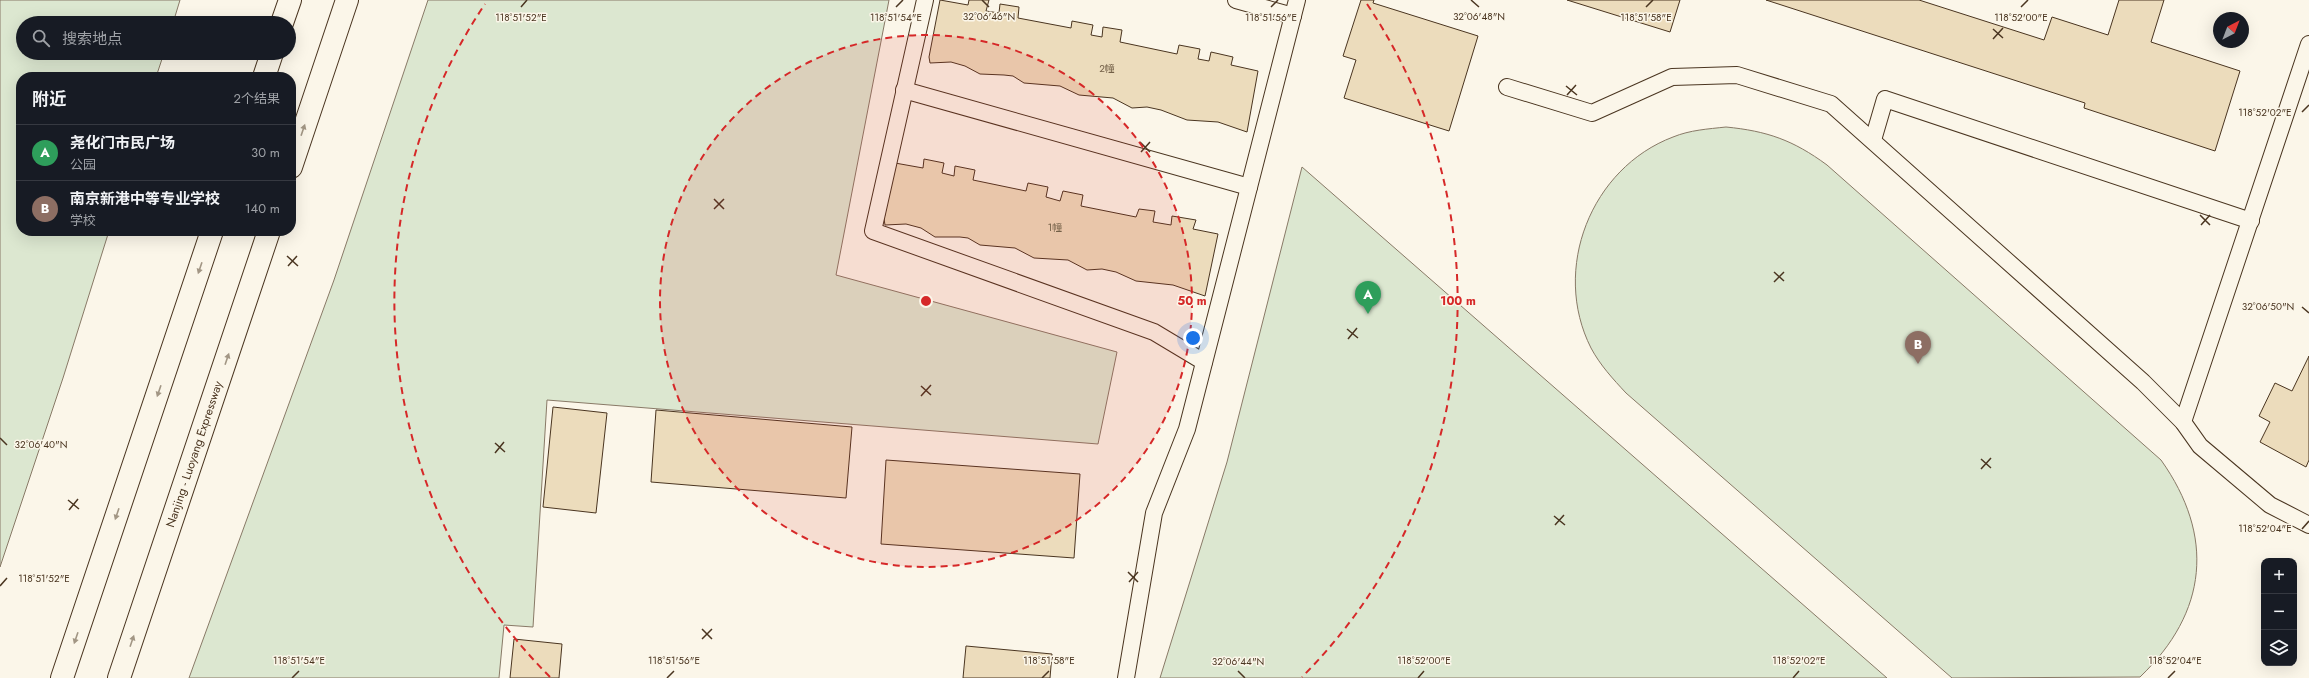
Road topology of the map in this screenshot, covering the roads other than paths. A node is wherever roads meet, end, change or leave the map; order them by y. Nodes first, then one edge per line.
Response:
1 (290, 0) edge
2 (347, 0) edge
3 (925, 0) edge
4 (1236, 0) edge
5 (1297, 0) edge
6 (284, 16) edge
7 (1293, 16) junction
8 (2309, 44) edge
9 (270, 60) edge
10 (266, 72) edge
11 (1507, 87) dead end
12 (904, 90) junction
13 (1873, 140) junction
14 (296, 152) edge
15 (1249, 187) junction
16 (2251, 221) junction
17 (210, 236) edge
18 (267, 236) edge
19 (1204, 362) junction
20 (2183, 422) junction
21 (2309, 525) edge
22 (62, 678) edge
23 (119, 678) edge
24 (1126, 678) edge

1 - 6 highway
14 -> 2 highway
3 - 12 lane
4 - 7 lane
5 - 7 lane
7 - 15 lane
8 - 16 lane
9 - 10 highway
11 - 13 lane
12 - 15 lane
12 - 19 lane
13 - 16 lane
13 - 20 lane
15 - 19 lane
16 - 20 lane
17 -> 22 highway
23 -> 18 highway, Nanjing - Luoyang Expressway
19 - 24 lane
20 - 21 lane

